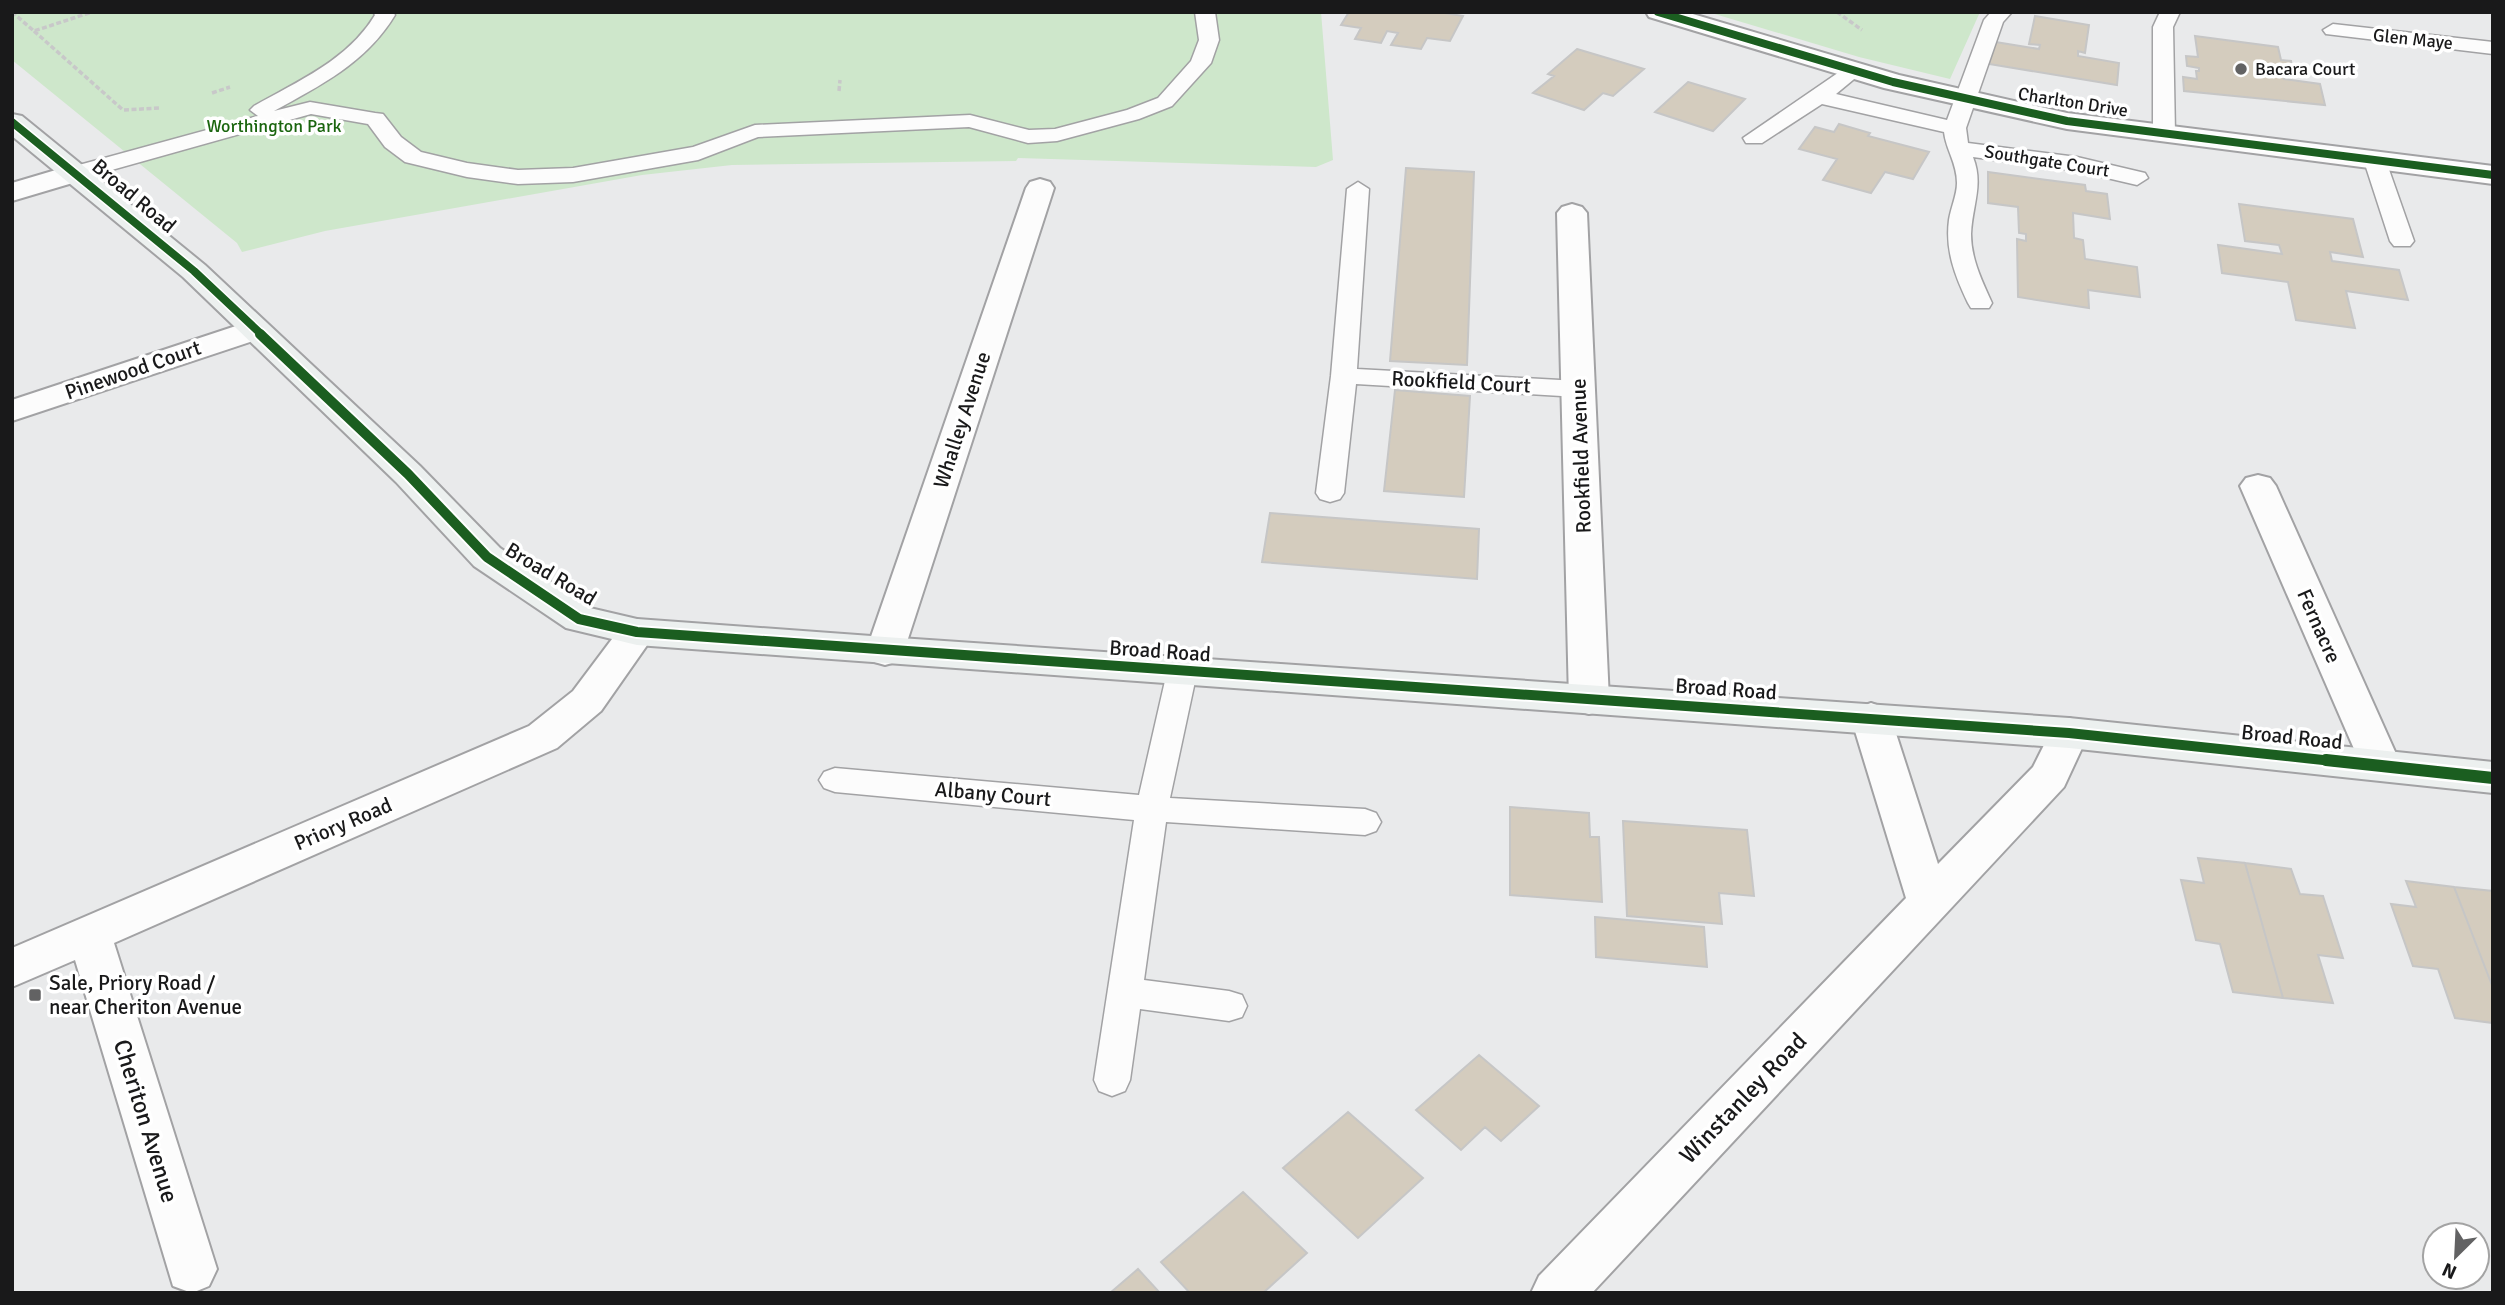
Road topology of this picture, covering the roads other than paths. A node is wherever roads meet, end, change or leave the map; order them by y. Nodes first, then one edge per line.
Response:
1 (383, 12) edge
2 (1205, 12) edge
3 (1658, 12) edge
4 (2002, 12) edge
5 (2171, 12) edge
6 (2333, 30) dead end
7 (2493, 48) edge
8 (1855, 70) junction
9 (1819, 97) junction
10 (1968, 101) junction
11 (12, 122) edge
12 (2164, 134) junction
13 (207, 136) junction
14 (1754, 138) dead end
15 (1956, 138) junction
16 (2375, 161) junction
17 (76, 173) junction
18 (2493, 175) edge
19 (2137, 178) dead end
20 (1040, 188) dead end
21 (1358, 189) dead end
22 (12, 192) edge
23 (1572, 213) dead end
24 (2402, 240) dead end
25 (1980, 303) dead end
26 (254, 330) junction
27 (1344, 376) junction
28 (1578, 389) junction
29 (12, 411) edge
30 (2258, 486) dead end
31 (1330, 494) dead end
32 (637, 632) junction
33 (885, 651) junction
34 (1182, 672) junction
35 (1589, 700) junction
36 (1871, 718) junction
37 (2069, 733) junction
38 (2381, 765) junction
39 (2493, 778) edge
40 (835, 780) dead end
41 (1152, 809) junction
42 (1365, 822) dead end
43 (1929, 904) junction
44 (89, 933) junction
45 (12, 968) edge
46 (1127, 992) junction
47 (1229, 1006) dead end
48 (1112, 1080) dead end
49 (191, 1269) dead end
50 (1564, 1291) edge

1 - 13 lane
2 - 13 lane
3 - 8 street, Charlton Drive
4 - 10 lane
5 - 12 lane
6 - 7 lane, Glen Maye
8 - 9 lane
8 - 10 street, Charlton Drive
9 - 14 lane
9 - 15 lane, Southgate Court
10 - 12 street, Charlton Drive
10 - 15 lane
11 - 17 street, Broad Road
12 - 16 street, Charlton Drive
13 - 17 lane
15 - 19 lane, Southgate Court
15 - 25 lane, Southgate Court
16 - 18 street, Charlton Drive
16 - 24 lane
17 - 22 street
17 - 26 street, Broad Road
20 - 33 street, Whalley Avenue
21 - 27 lane
23 - 28 street, Rookfield Avenue
26 - 29 street, Pinewood Court
26 - 32 street, Broad Road
27 - 28 lane, Rookfield Court
27 - 31 lane
28 - 35 street, Rookfield Avenue
30 - 38 street, Fernacre
32 - 33 street, Broad Road
32 - 44 street, Priory Road
33 - 34 street, Broad Road
34 - 35 street, Broad Road
34 - 41 lane
35 - 36 street, Broad Road
36 - 37 street, Broad Road
36 - 43 street
37 - 38 street, Broad Road
37 - 43 street, Winstanley Road
38 - 39 street, Broad Road
40 - 41 lane, Albany Court
41 - 42 lane, Albany Court
41 - 46 lane
43 - 50 street, Winstanley Road
44 - 45 street, Priory Road
44 - 49 street, Cheriton Avenue
46 - 47 lane
46 - 48 lane

